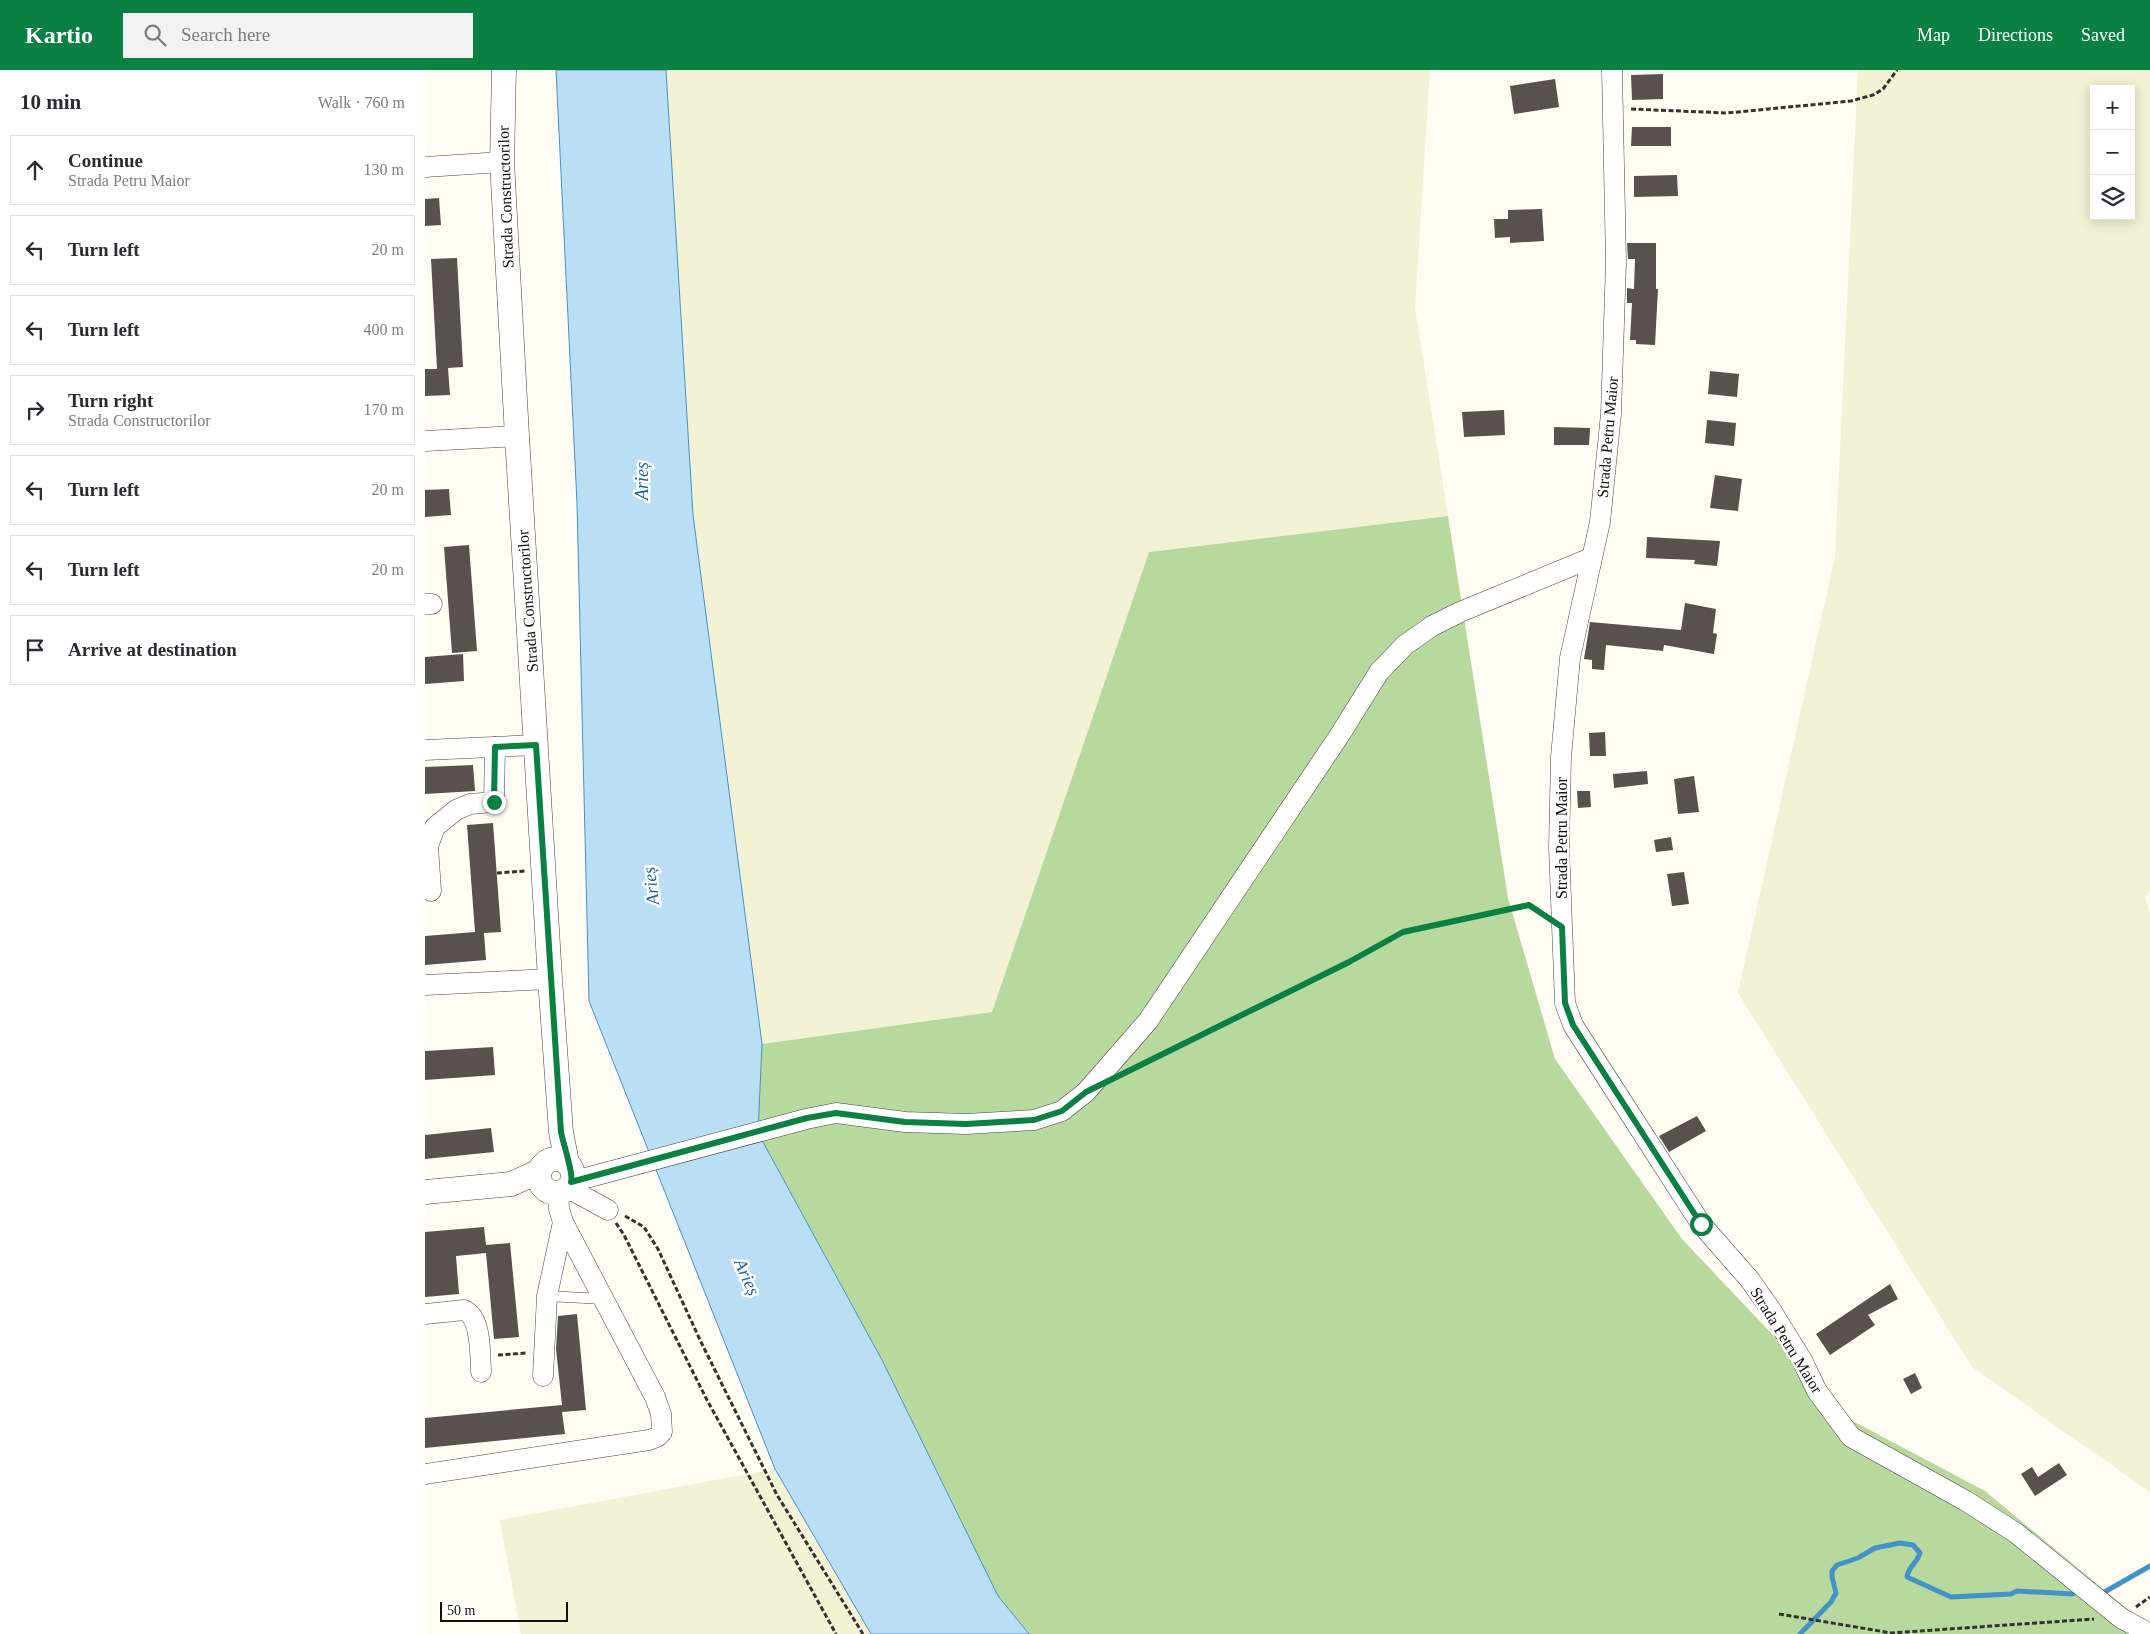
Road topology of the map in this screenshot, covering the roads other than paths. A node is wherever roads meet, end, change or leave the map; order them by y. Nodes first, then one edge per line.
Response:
1 (504, 70) edge
2 (1612, 70) edge
3 (502, 162) junction
4 (425, 167) edge
5 (517, 436) junction
6 (425, 442) edge
7 (1591, 558) junction
8 (536, 745) junction
9 (495, 747) junction
10 (425, 750) edge
11 (431, 891) dead end
12 (550, 979) junction
13 (425, 985) edge
14 (557, 1179) junction
15 (425, 1192) edge
16 (608, 1210) road end
17 (563, 1222) junction
18 (547, 1296) junction
19 (603, 1299) junction
20 (425, 1314) edge
21 (481, 1364) road end
22 (543, 1376) dead end
23 (425, 1474) edge
24 (2150, 1634) edge

1 - 3 street, Strada Constructorilor
2 - 7 street, Strada Petru Maior
3 - 4 street
3 - 5 street, Strada Constructorilor
5 - 6 street
5 - 8 street, Strada Constructorilor
7 - 14 street
7 - 24 street, Strada Petru Maior
8 - 9 street
8 - 12 street, Strada Constructorilor
9 - 10 street
9 - 11 street
12 - 13 street
12 - 14 street, Strada Constructorilor
14 - 15 street
14 - 16 street
14 - 17 street
17 - 18 street
17 - 19 street
18 - 19 lane
18 - 22 street
19 - 23 street
20 - 21 street

